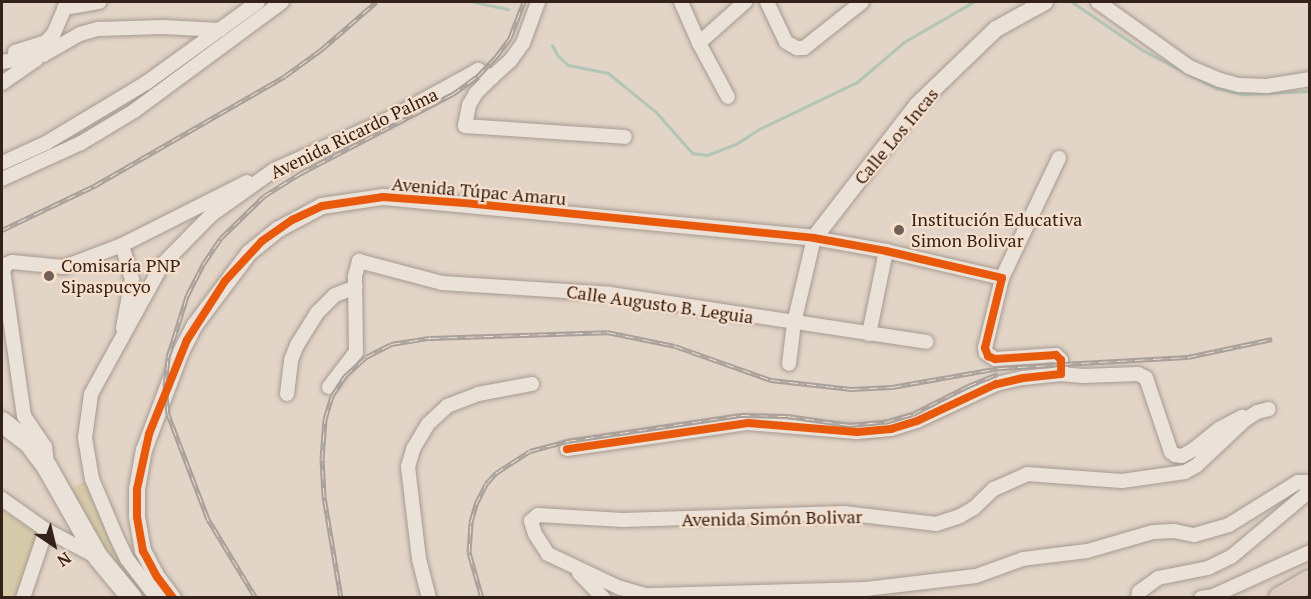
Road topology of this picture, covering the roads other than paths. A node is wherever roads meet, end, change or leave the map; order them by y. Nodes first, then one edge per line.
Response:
1 (99, 2) edge
2 (258, 2) edge
3 (282, 2) edge
4 (538, 2) edge
5 (681, 2) edge
6 (745, 2) edge
7 (766, 2) edge
8 (862, 2) edge
9 (1044, 2) edge
10 (1098, 2) edge
11 (65, 5) edge
12 (220, 30) junction
13 (699, 43) junction
14 (2, 55) edge
15 (42, 55) junction
16 (2, 62) edge
17 (492, 77) junction
18 (1310, 79) edge
19 (2, 83) edge
20 (728, 97) dead end
21 (625, 137) dead end
22 (1059, 158) dead end
23 (2, 162) edge
24 (274, 170) junction
25 (2, 179) edge
26 (814, 238) junction
27 (122, 245) junction
28 (885, 251) junction
29 (997, 277) junction
30 (356, 287) junction
31 (794, 323) junction
32 (869, 334) junction
33 (120, 341) junction
34 (926, 342) dead end
35 (789, 364) dead end
36 (1061, 374) junction
37 (532, 384) dead end
38 (329, 387) dead end
39 (287, 394) dead end
40 (1269, 409) dead end
41 (1246, 419) junction
42 (2, 422) edge
43 (567, 449) dead end
44 (47, 467) junction
45 (2, 499) edge
46 (46, 530) junction
47 (1310, 552) edge
48 (98, 557) junction
49 (572, 565) junction
50 (1310, 581) edge
51 (620, 593) edge
52 (23, 597) edge
53 (132, 597) edge
54 (157, 597) edge
55 (173, 597) edge
56 (429, 597) edge
57 (603, 597) edge
58 (1138, 597) edge
59 (1201, 597) edge
60 (1280, 597) edge

1 - 11 street
2 - 12 street
3 - 25 street
4 - 17 street
5 - 13 street
6 - 13 street
7 - 8 street
9 - 26 street, Calle Los Incas
10 - 18 street
11 - 14 street
12 - 15 street
12 - 23 street
13 - 20 street
15 - 16 street
15 - 19 street
17 - 21 street
17 - 24 street, Avenida Ricardo Palma
22 - 29 street
24 - 27 street
24 - 33 street, Avenida Ricardo Palma
26 - 28 street, Avenida Túpac Amaru
26 - 31 street
26 - 55 street, Avenida Túpac Amaru
27 - 33 street
27 - 44 street
28 - 29 street, Avenida Túpac Amaru
28 - 32 street
29 - 36 street
30 - 31 street, Calle Augusto B. Leguia
30 - 38 street
30 - 39 street
31 - 32 street, Calle Augusto B. Leguia
31 - 35 street
32 - 34 street, Calle Augusto B. Leguia
33 - 54 street, Avenida Ricardo Palma
36 - 41 street
36 - 43 street
37 - 56 street
40 - 41 street, Avenida Simón Bolivar
41 - 49 street, Avenida Simón Bolivar
42 - 44 main road
44 - 48 main road
45 - 46 street
46 - 48 street
46 - 52 street
47 - 59 street
48 - 53 main road
49 - 51 street
49 - 57 street
50 - 60 highway
51 - 58 street

